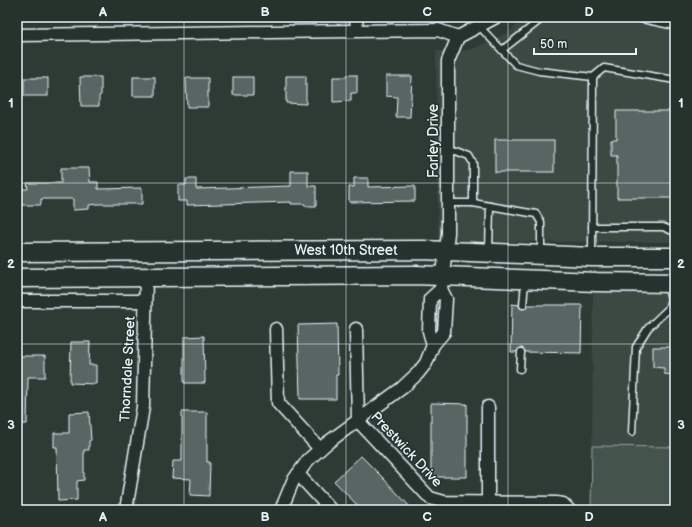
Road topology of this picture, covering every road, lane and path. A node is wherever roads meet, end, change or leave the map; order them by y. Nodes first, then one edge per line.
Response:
1 (356, 17) edge
2 (496, 17) edge
3 (544, 17) edge
4 (633, 17) edge
5 (478, 25) junction
6 (675, 26) edge
7 (357, 30) junction
8 (17, 35) edge
9 (458, 37) junction
10 (502, 50) junction
11 (593, 77) junction
12 (675, 80) edge
13 (448, 148) junction
14 (448, 202) junction
15 (473, 202) junction
16 (490, 206) junction
17 (592, 227) junction
18 (675, 232) edge
19 (446, 251) junction
20 (17, 252) edge
21 (489, 252) junction
22 (541, 255) junction
23 (592, 257) junction
24 (675, 257) edge
25 (146, 277) junction
26 (17, 278) edge
27 (525, 280) junction
28 (442, 283) junction
29 (671, 283) edge
30 (17, 301) edge
31 (145, 302) junction
32 (524, 305) dead end
33 (276, 329) dead end
34 (356, 329) dead end
35 (521, 352) dead end
36 (520, 369) dead end
37 (488, 407) dead end
38 (358, 421) junction
39 (632, 432) dead end
40 (320, 449) junction
41 (298, 474) junction
42 (488, 506) edge
43 (126, 510) edge
44 (281, 510) edge
45 (331, 510) edge
46 (569, 510) edge

1 - 7 street
2 - 5 street
3 - 10 lane
4 - 6 lane
5 - 9 street
5 - 10 lane
7 - 8 street
7 - 9 street
9 - 13 street, Farley Drive
10 - 11 lane
11 - 12 lane
11 - 17 lane
13 - 14 street, Farley Drive
13 - 15 lane
14 - 15 lane
14 - 19 street, Farley Drive
15 - 16 lane
16 - 21 lane
16 - 22 lane
17 - 18 lane
17 - 23 lane
19 - 20 main road, West 10th Street
19 - 21 main road, West 10th Street
19 - 28 street, Farley Drive
21 - 22 main road, West 10th Street
22 - 23 main road, West 10th Street
23 - 24 main road, West 10th Street
25 - 26 main road, West 10th Street
25 - 28 main road, West 10th Street
25 - 31 street, Thorndale Street
27 - 28 main road, West 10th Street
27 - 29 main road, West 10th Street
27 - 32 lane
28 - 38 street
29 - 39 lane
30 - 31 street
31 - 43 street, Thorndale Street
33 - 40 street
34 - 38 street, Prestwick Drive
35 - 36 lane
37 - 42 street
38 - 40 street
38 - 42 street, Prestwick Drive
40 - 41 street
41 - 44 street
41 - 45 street
42 - 46 street, Prestwick Drive

